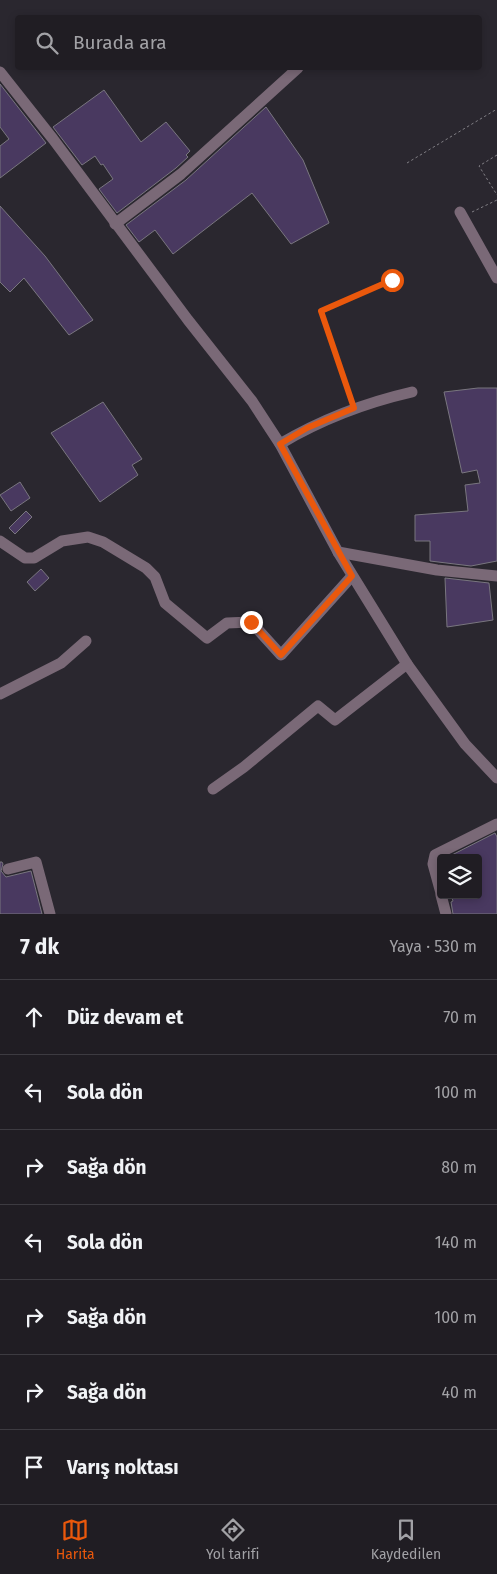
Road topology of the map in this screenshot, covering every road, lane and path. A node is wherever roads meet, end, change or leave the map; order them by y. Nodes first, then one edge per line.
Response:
1 (296, 70) edge
2 (0, 72) edge
3 (497, 109) edge
4 (497, 155) edge
5 (407, 163) dead end
6 (497, 195) edge
7 (497, 200) edge
8 (461, 214) joint
9 (115, 224) junction
10 (497, 278) edge
11 (392, 280) dead end
12 (412, 392) dead end
13 (354, 408) junction
14 (280, 444) junction
15 (0, 541) edge
16 (338, 552) junction
17 (352, 576) junction
18 (497, 576) edge
19 (86, 641) dead end
20 (407, 664) junction
21 (0, 694) edge
22 (497, 778) edge
23 (212, 789) dead end
24 (497, 824) edge
25 (437, 854) edge
26 (437, 854) edge
27 (8, 869) dead end
28 (437, 879) edge
29 (442, 899) edge
30 (50, 914) edge
31 (446, 914) edge

1 - 9 street
2 - 9 street
3 - 5 path
4 - 6 path
7 - 8 path
8 - 10 street
9 - 14 street
11 - 13 path
12 - 13 street
13 - 14 street
14 - 16 street
15 - 17 street
16 - 17 street
16 - 18 street
17 - 20 street
19 - 21 street
20 - 22 street
20 - 23 street
24 - 26 street
25 - 28 street
27 - 30 street
29 - 31 street

